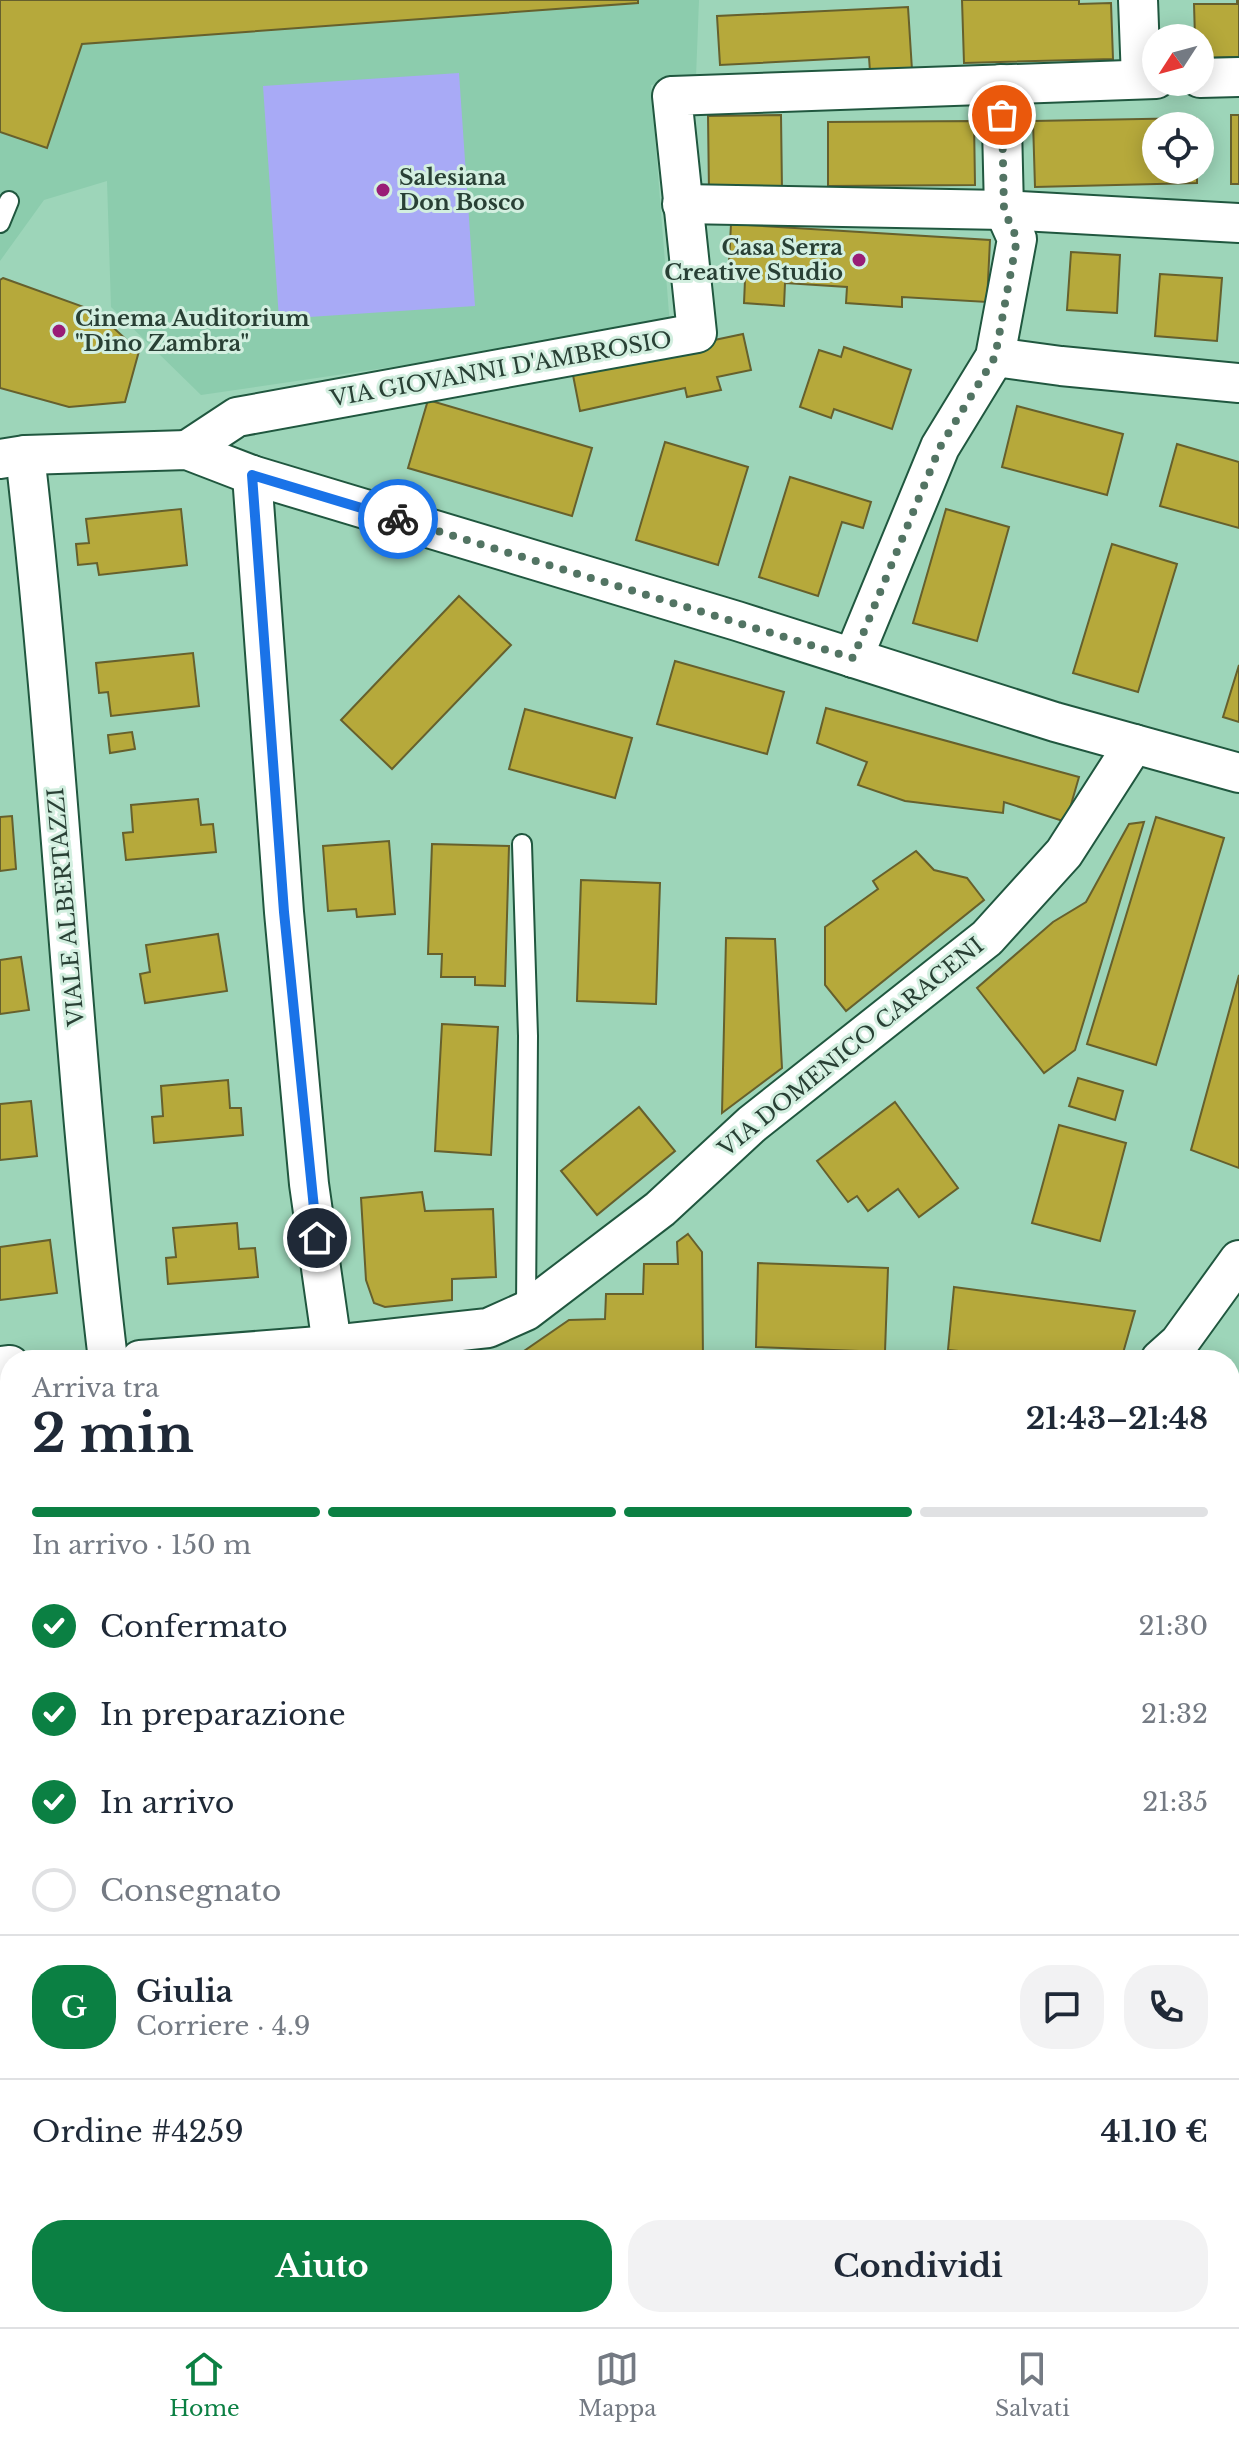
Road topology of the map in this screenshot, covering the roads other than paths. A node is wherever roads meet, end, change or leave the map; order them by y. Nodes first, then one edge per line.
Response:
1 (1138, 0) edge
2 (1142, 32) edge
3 (1239, 77) edge
4 (1214, 78) edge
5 (1142, 79) edge
6 (1001, 84) junction
7 (9, 201) dead end
8 (682, 204) junction
9 (1004, 210) junction
10 (0, 223) edge
11 (1239, 223) edge
12 (995, 357) junction
13 (1239, 383) edge
14 (187, 450) junction
15 (12, 457) edge
16 (252, 475) junction
17 (853, 658) junction
18 (1134, 744) junction
19 (1239, 773) edge
20 (522, 844) dead end
21 (1235, 1276) edge
22 (526, 1311) junction
23 (107, 1350) edge
24 (337, 1350) edge
25 (355, 1350) edge
26 (1171, 1350) edge

1 - 2 street
3 - 4 street
5 - 6 street
6 - 8 street
6 - 9 street
7 - 10 lane
8 - 9 street
8 - 14 street, VIA GIOVANNI D'AMBROSIO
9 - 11 street
9 - 12 street
12 - 13 street
12 - 17 street
14 - 15 street
14 - 16 street
15 - 23 street, VIALE ALBERTAZZI
16 - 17 street
16 - 24 street
17 - 18 street
18 - 19 street
18 - 22 street, VIA DOMENICO CARACENI
20 - 22 lane
21 - 26 street
22 - 25 street, VIA DOMENICO CARACENI

